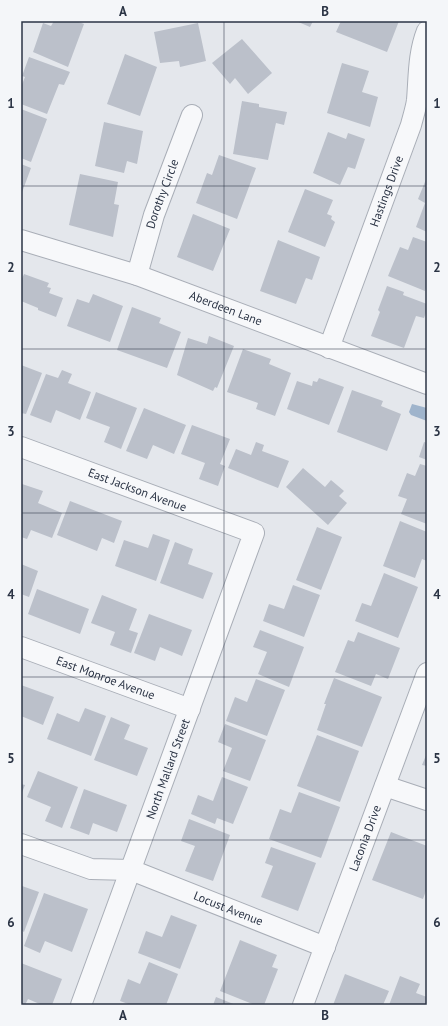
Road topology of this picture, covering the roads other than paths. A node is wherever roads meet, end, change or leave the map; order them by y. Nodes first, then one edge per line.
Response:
1 (427, 31) edge
2 (192, 115) dead end
3 (21, 240) edge
4 (137, 275) junction
5 (329, 348) junction
6 (427, 384) edge
7 (21, 447) edge
8 (254, 533) joint
9 (21, 647) edge
10 (427, 672) edge
11 (190, 709) junction
12 (385, 786) junction
13 (427, 800) edge
14 (21, 844) edge
15 (131, 870) junction
16 (325, 947) junction
17 (81, 1005) edge
18 (303, 1005) edge

1 - 5 street, Hastings Drive
2 - 4 street, Dorothy Circle
3 - 4 street, Aberdeen Lane
4 - 5 street, Aberdeen Lane
5 - 6 street, Aberdeen Lane
7 - 8 street, East Jackson Avenue
8 - 11 street, North Mallard Street
9 - 11 street, East Monroe Avenue
10 - 12 street, Laconia Drive
11 - 15 street, North Mallard Street
12 - 13 street
12 - 16 street, Laconia Drive
14 - 15 street
15 - 16 street, Locust Avenue
15 - 17 street, North Mallard Street
16 - 18 street, Laconia Drive

